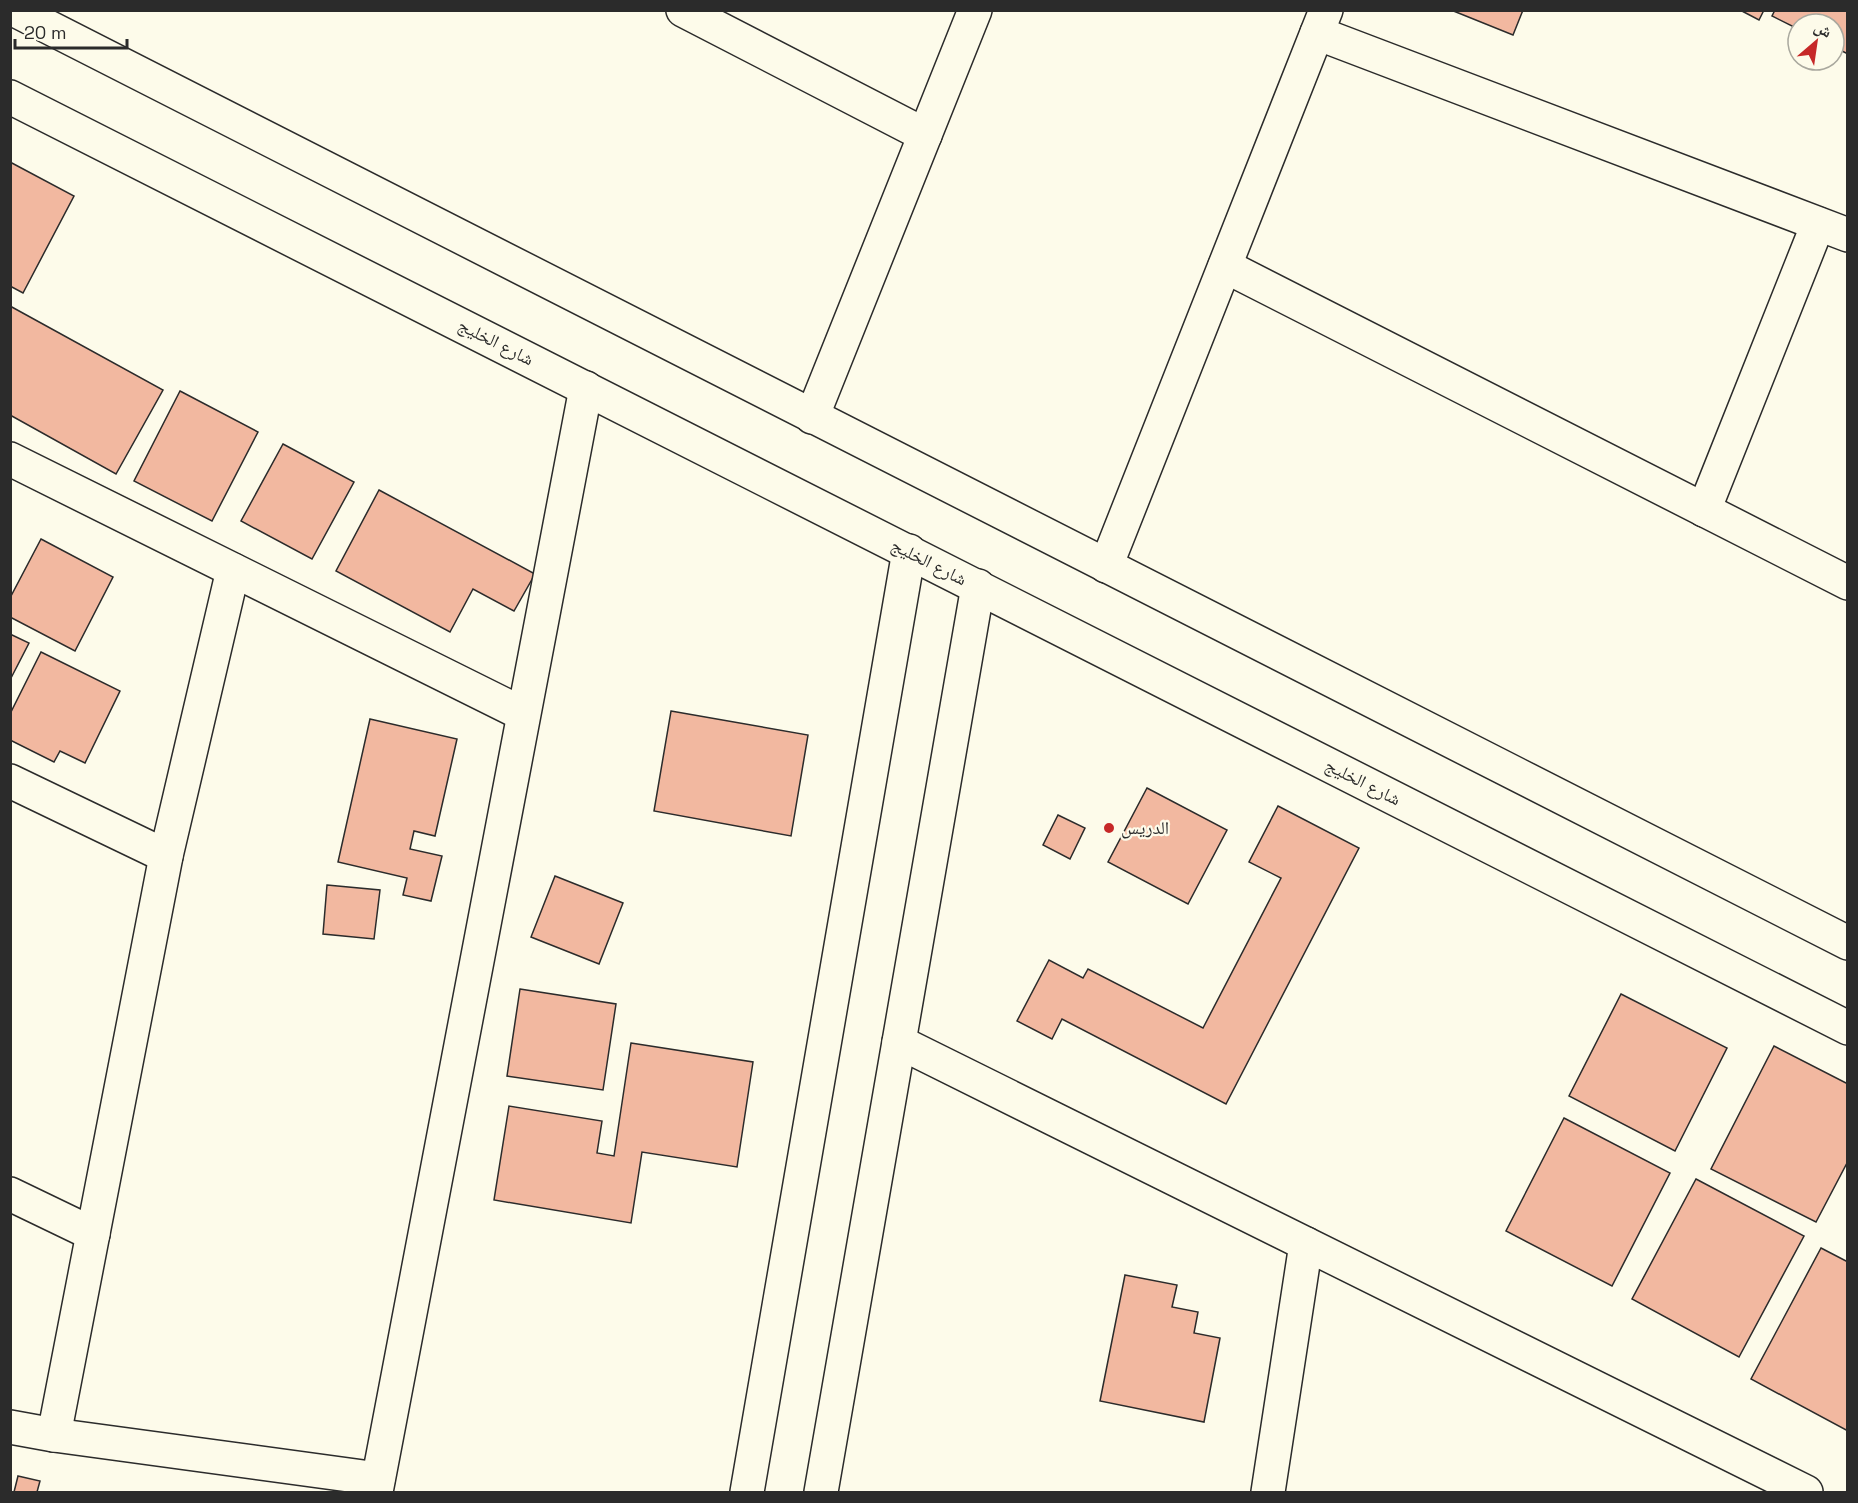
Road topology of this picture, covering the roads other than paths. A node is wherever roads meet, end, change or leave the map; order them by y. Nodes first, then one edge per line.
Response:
1 (15, 10) edge
2 (683, 10) edge
3 (975, 10) edge
4 (1322, 22) edge
5 (10, 97) edge
6 (925, 135) junction
7 (1833, 229) edge
8 (1225, 266) junction
9 (586, 388) junction
10 (812, 417) junction
11 (10, 459) edge
12 (1704, 510) junction
13 (909, 551) junction
14 (1106, 566) junction
15 (233, 570) junction
16 (1848, 583) edge
17 (978, 586) junction
18 (523, 714) junction
19 (10, 780) edge
20 (166, 856) junction
21 (1848, 943) edge
22 (1848, 1028) edge
23 (899, 1042) junction
24 (10, 1194) edge
25 (93, 1234) junction
26 (1306, 1244) junction
27 (10, 1427) edge
28 (54, 1435) junction
29 (377, 1486) edge
30 (747, 1492) edge
31 (821, 1492) edge
32 (1268, 1492) edge
33 (1806, 1492) edge

1 - 10 street
2 - 6 street
3 - 6 street
4 - 7 street
4 - 8 street
5 - 9 street, شارع الخليج
6 - 10 street
7 - 12 street
8 - 12 street
8 - 14 street
9 - 13 street, شارع الخليج
9 - 18 street
10 - 14 street
11 - 15 street
12 - 16 street
13 - 17 street, شارع الخليج
13 - 30 street
14 - 21 street
15 - 18 street
15 - 20 street
17 - 22 street, شارع الخليج
17 - 23 street
18 - 29 street
19 - 20 street
20 - 25 street
23 - 26 street
23 - 31 street
24 - 25 street
25 - 28 street
26 - 32 street
26 - 33 street
27 - 28 street
28 - 29 street

